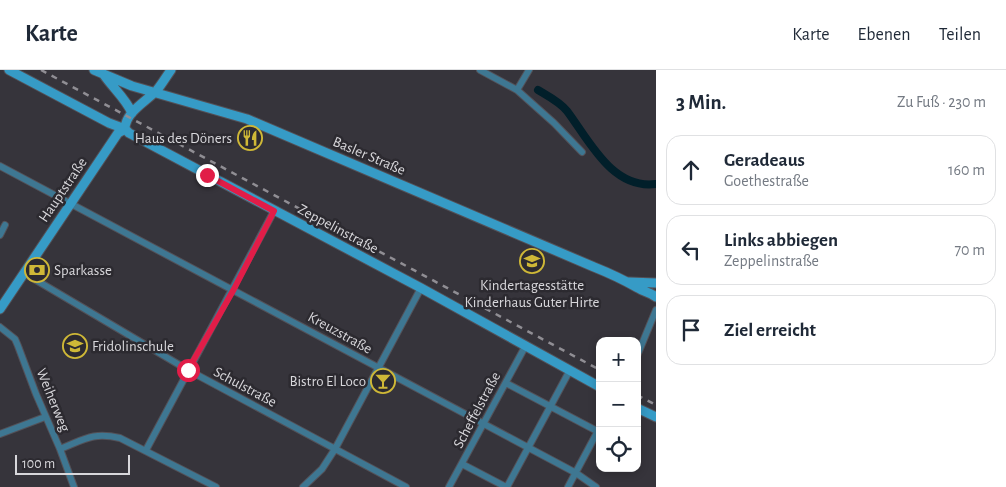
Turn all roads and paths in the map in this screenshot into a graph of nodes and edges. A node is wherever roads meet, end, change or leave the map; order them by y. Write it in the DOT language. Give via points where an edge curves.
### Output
graph roads {
  1 [pos="9,70"];
  2 [pos="94,70"];
  3 [pos="171,70"];
  4 [pos="480,70"];
  5 [pos="530,70"];
  6 [pos="104,74"];
  7 [pos="517,90"];
  8 [pos="153,93"];
  9 [pos="132,113"];
  10 [pos="125,129"];
  11 [pos="582,152"];
  12 [pos="0,166"];
  13 [pos="71,204"];
  14 [pos="274,211"];
  15 [pos="6,225"];
  16 [pos="0,236"];
  17 [pos="24,273"];
  18 [pos="629,282"];
  19 [pos="656,284"];
  20 [pos="421,288"];
  21 [pos="234,289"];
  22 [pos="656,297"];
  23 [pos="0,309"];
  24 [pos="656,310"];
  25 [pos="0,327"];
  26 [pos="526,345"];
  27 [pos="641,346"];
  28 [pos="377,367"];
  29 [pos="188,370"];
  30 [pos="570,370"];
  31 [pos="506,382"];
  32 [pos="596,384"];
  33 [pos="550,407"];
  34 [pos="641,410"];
  35 [pos="45,417"];
  36 [pos="656,417"];
  37 [pos="483,423"];
  38 [pos="596,428"];
  39 [pos="596,433"];
  40 [pos="0,434"];
  41 [pos="528,448"];
  42 [pos="60,449"];
  43 [pos="334,449"];
  44 [pos="146,450"];
  45 [pos="462,464"];
  46 [pos="576,473"];
  47 [pos="74,487"];
  48 [pos="216,487"];
  49 [pos="303,487"];
  50 [pos="406,487"];
  51 [pos="449,487"];
  52 [pos="507,487"];
  53 [pos="568,487"];
  54 [pos="596,487"];
  1 -- 10 [label="main road, Zeppelinstraße"];
  2 -- 6 [label="main road, Basler Straße"];
  3 -- 8 [label="main road, Hauptstraße"];
  4 -- 7 [label="street"];
  5 -- 7 [label="street"];
  6 -- 8 [label="main road, Basler Straße"];
  6 -- 9 [label="main road" via="128,103"];
  7 -- 11 [label="street"];
  8 -- 9 [label="main road, Hauptstraße"];
  8 -- 18 [label="main road, Basler Straße" via="247,119"];
  9 -- 10 [label="main road, Hauptstraße"];
  10 -- 13 [label="main road, Hauptstraße" via="118,133"];
  10 -- 14 [label="main road, Zeppelinstraße"];
  12 -- 13 [label="street, Kreuzstraße"];
  13 -- 17 [label="main road, Hauptstraße"];
  13 -- 21 [label="street, Kreuzstraße"];
  14 -- 20 [label="main road, Zeppelinstraße"];
  14 -- 21 [label="street"];
  15 -- 16 [label="street"];
  17 -- 23 [label="main road, Hauptstraße"];
  17 -- 29 [label="street, Schulstraße"];
  18 -- 19 [label="main road, Basler Straße"];
  18 -- 22 [label="main road, Basler Straße"];
  19 -- 22 [label="main road, Basler Straße"];
  20 -- 26 [label="main road, Zeppelinstraße"];
  20 -- 28 [label="street"];
  21 -- 28 [label="street, Kreuzstraße"];
  21 -- 29 [label="street"];
  24 -- 27 [label="street"];
  25 -- 35 [label="street, Weiherweg" via="15,339"];
  26 -- 30 [label="main road, Zeppelinstraße"];
  26 -- 31 [label="street, Scheffelstraße"];
  28 -- 37 [label="street, Kreuzstraße"];
  28 -- 43 [label="street"];
  29 -- 43 [label="street, Schulstraße"];
  29 -- 44 [label="street"];
  30 -- 32 [label="main road, Zeppelinstraße"];
  30 -- 33 [label="street"];
  31 -- 33 [label="street"];
  31 -- 37 [label="street, Scheffelstraße"];
  33 -- 38 [label="street"];
  33 -- 41 [label="street"];
  34 -- 36 [label="main road"];
  35 -- 40 [label="street"];
  35 -- 42 [label="street, Weiherweg"];
  37 -- 41 [label="street, Kreuzstraße"];
  37 -- 45 [label="street, Scheffelstraße"];
  39 -- 46 [label="street"];
  41 -- 46 [label="street, Kreuzstraße"];
  41 -- 52 [label="street"];
  42 -- 44 [label="street" via="104,434"];
  42 -- 47 [label="street, Weiherweg"];
  43 -- 49 [label="street" via="322,468"];
  43 -- 50 [label="street, Schulstraße"];
  44 -- 48 [label="street"];
  45 -- 51 [label="street, Scheffelstraße"];
  45 -- 52 [label="street"];
  46 -- 53 [label="street"];
  46 -- 54 [label="street, Kreuzstraße"];
}
